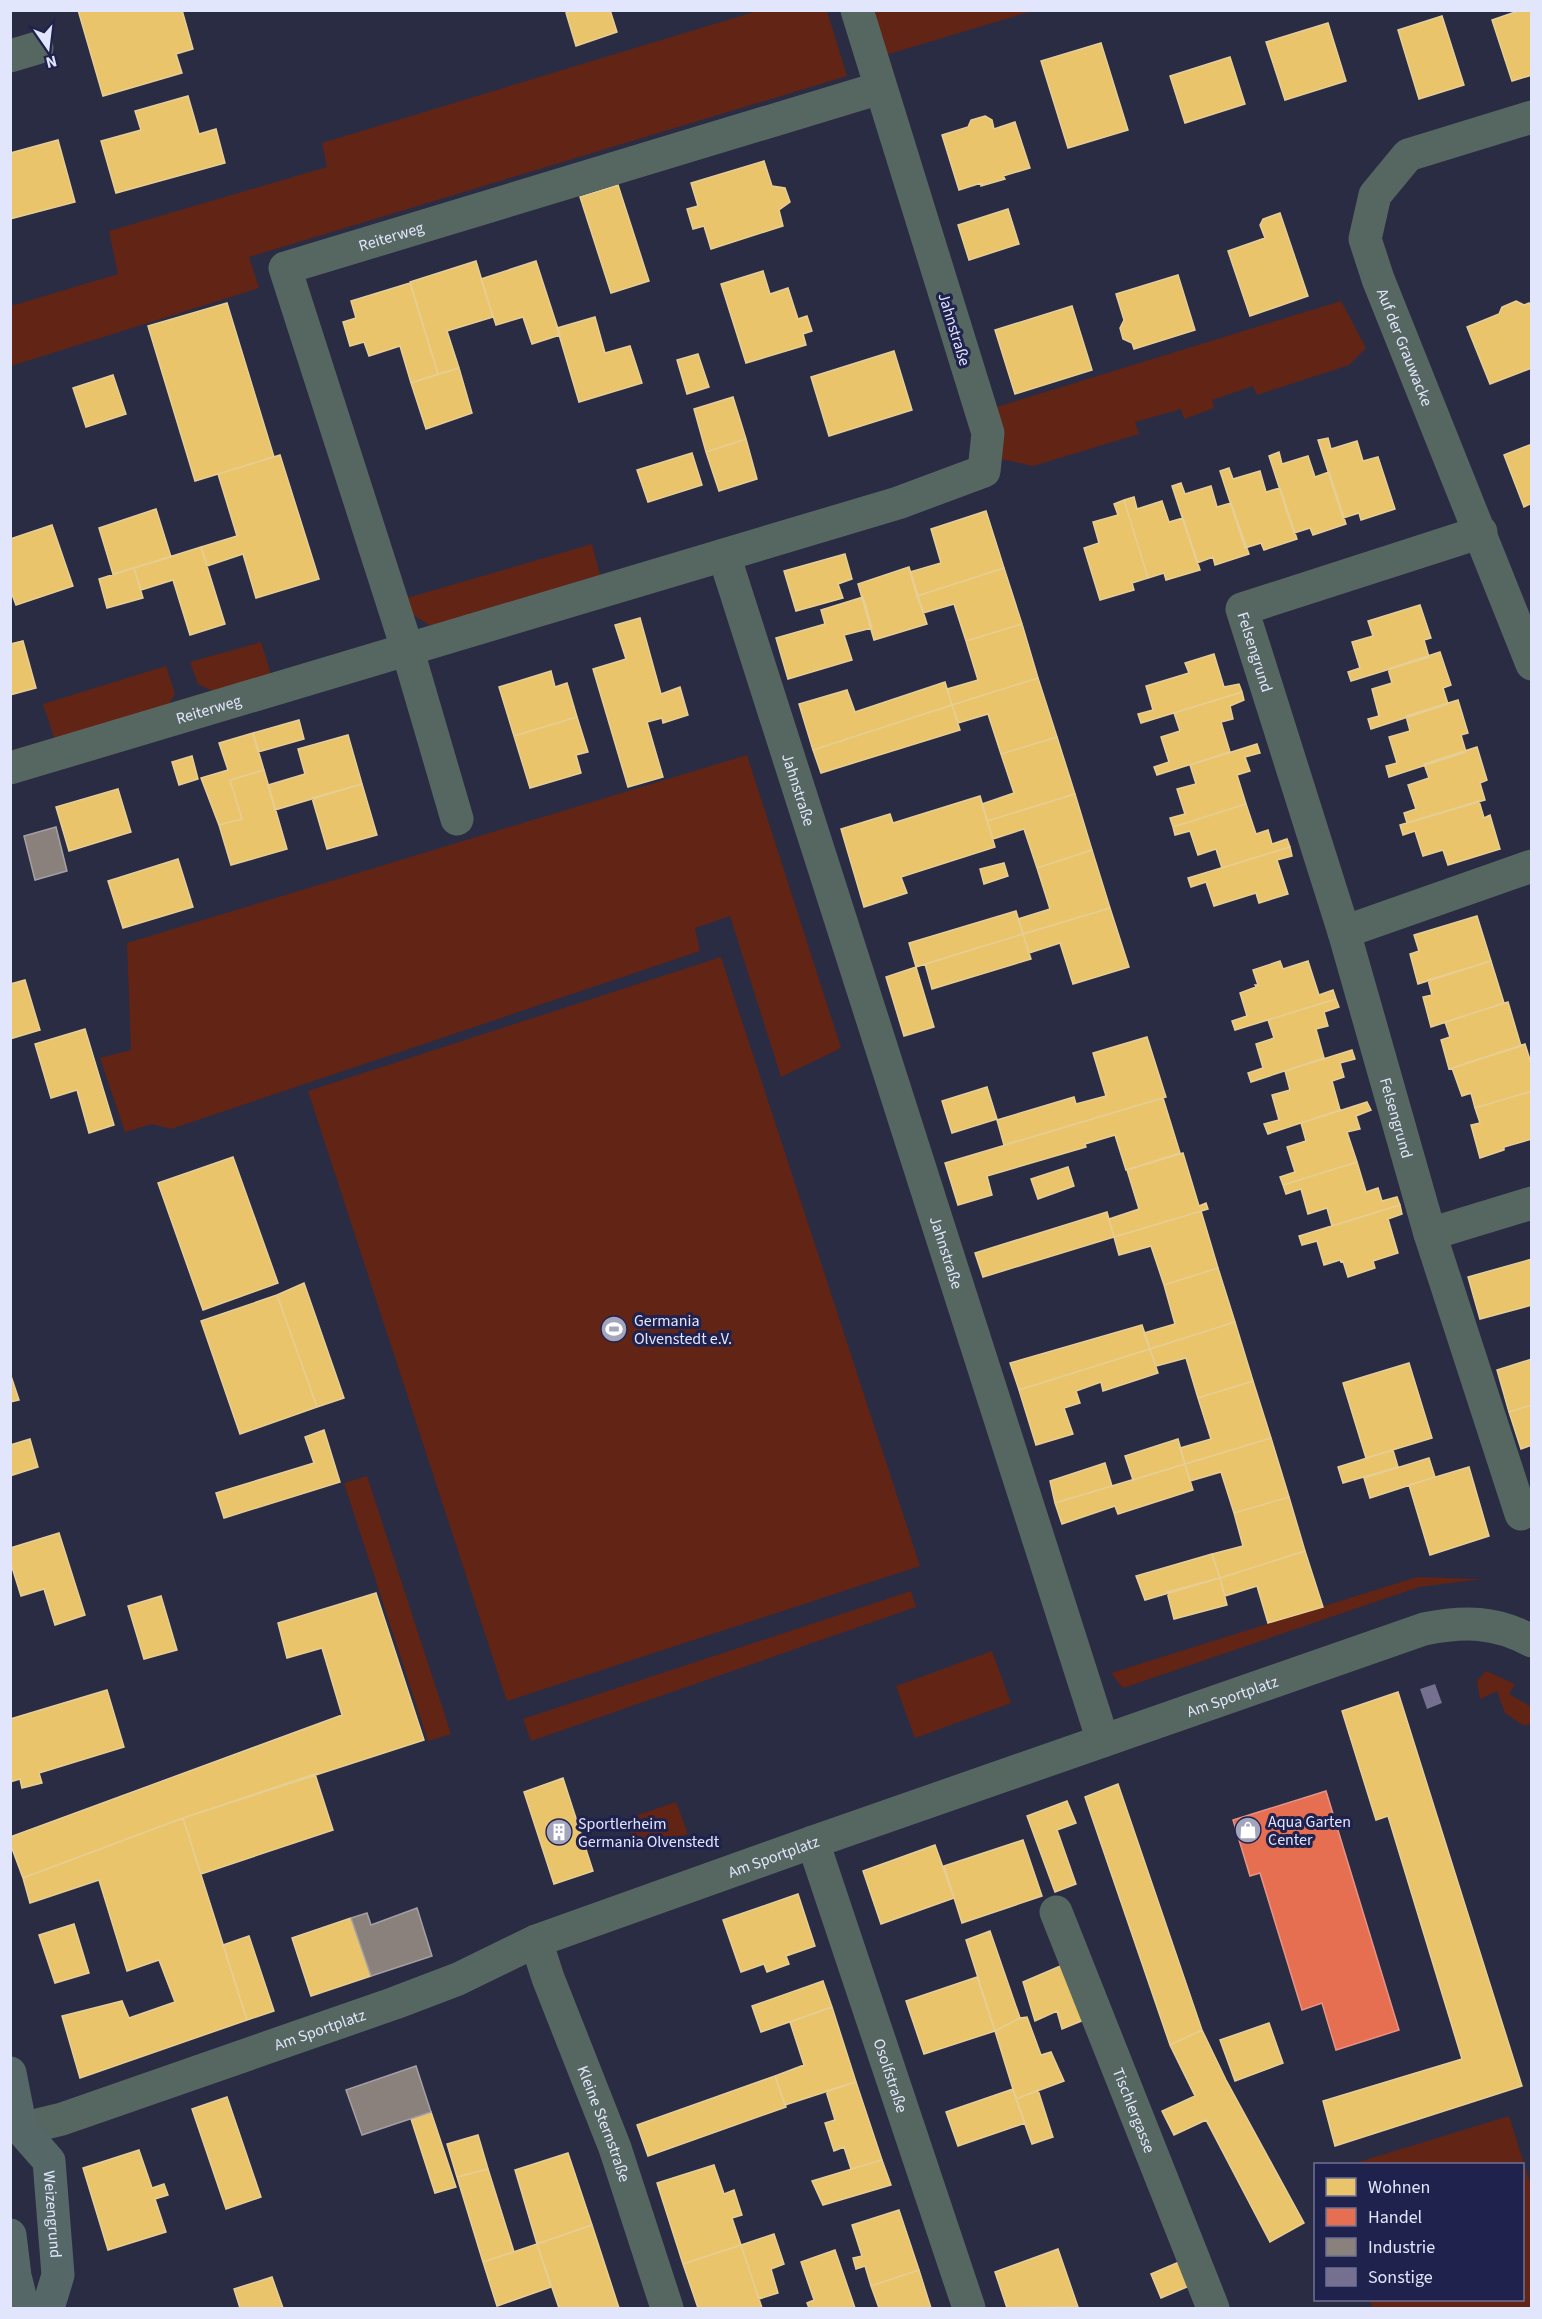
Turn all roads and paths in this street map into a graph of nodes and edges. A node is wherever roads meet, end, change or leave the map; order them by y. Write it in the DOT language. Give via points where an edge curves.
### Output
graph roads {
  1 [pos="857,10"];
  2 [pos="880,88"];
  3 [pos="1532,117"];
  4 [pos="1481,532"];
  5 [pos="724,555"];
  6 [pos="407,648"];
  7 [pos="1530,655"];
  8 [pos="10,768"];
  9 [pos="457,819"];
  10 [pos="1532,866"];
  11 [pos="1344,932"];
  12 [pos="1532,1203"];
  13 [pos="1430,1234"];
  14 [pos="1521,1514"];
  15 [pos="1532,1641"];
  16 [pos="1103,1741"];
  17 [pos="813,1842"];
  18 [pos="1056,1912"];
  19 [pos="536,1941"];
  20 [pos="10,2073"];
  21 [pos="16,2140"];
  22 [pos="10,2235"];
  23 [pos="23,2308"];
  24 [pos="48,2308"];
  25 [pos="667,2308"];
  26 [pos="969,2308"];
  27 [pos="1213,2308"];
  1 -- 2 [label="street, Jahnstraße"];
  2 -- 5 [label="street, Jahnstraße" via="988,433 984,471 898,503"];
  2 -- 6 [label="street, Reiterweg" via="285,268"];
  3 -- 4 [label="street, Auf der Grauwacke" via="1408,155 1375,195 1365,238"];
  4 -- 7 [label="street, Auf der Grauwacke"];
  4 -- 11 [label="street, Felsengrund" via="1242,609"];
  5 -- 6 [label="street, Reiterweg"];
  5 -- 16 [label="street, Jahnstraße"];
  6 -- 8 [label="street, Reiterweg"];
  6 -- 9 [label="street, Reiterweg"];
  10 -- 11 [label="street"];
  11 -- 13 [label="street, Felsengrund"];
  12 -- 13 [label="street"];
  13 -- 14 [label="street, Felsengrund"];
  15 -- 16 [label="street, Am Sportplatz" via="1487,1625 1456,1622 1424,1629"];
  16 -- 17 [label="street, Am Sportplatz"];
  17 -- 19 [label="street, Am Sportplatz"];
  17 -- 26 [label="street, Osolfstraße"];
  18 -- 27 [label="street, Tischlergasse"];
  19 -- 21 [label="street, Am Sportplatz" via="458,1979 84,2112"];
  19 -- 25 [label="street, Kleine Sternstraße" via="615,2148"];
  20 -- 21 [label="main road, Weizengrund"];
  21 -- 24 [label="main road, Weizengrund" via="49,2162 58,2275"];
  22 -- 23 [label="main road"];
}
